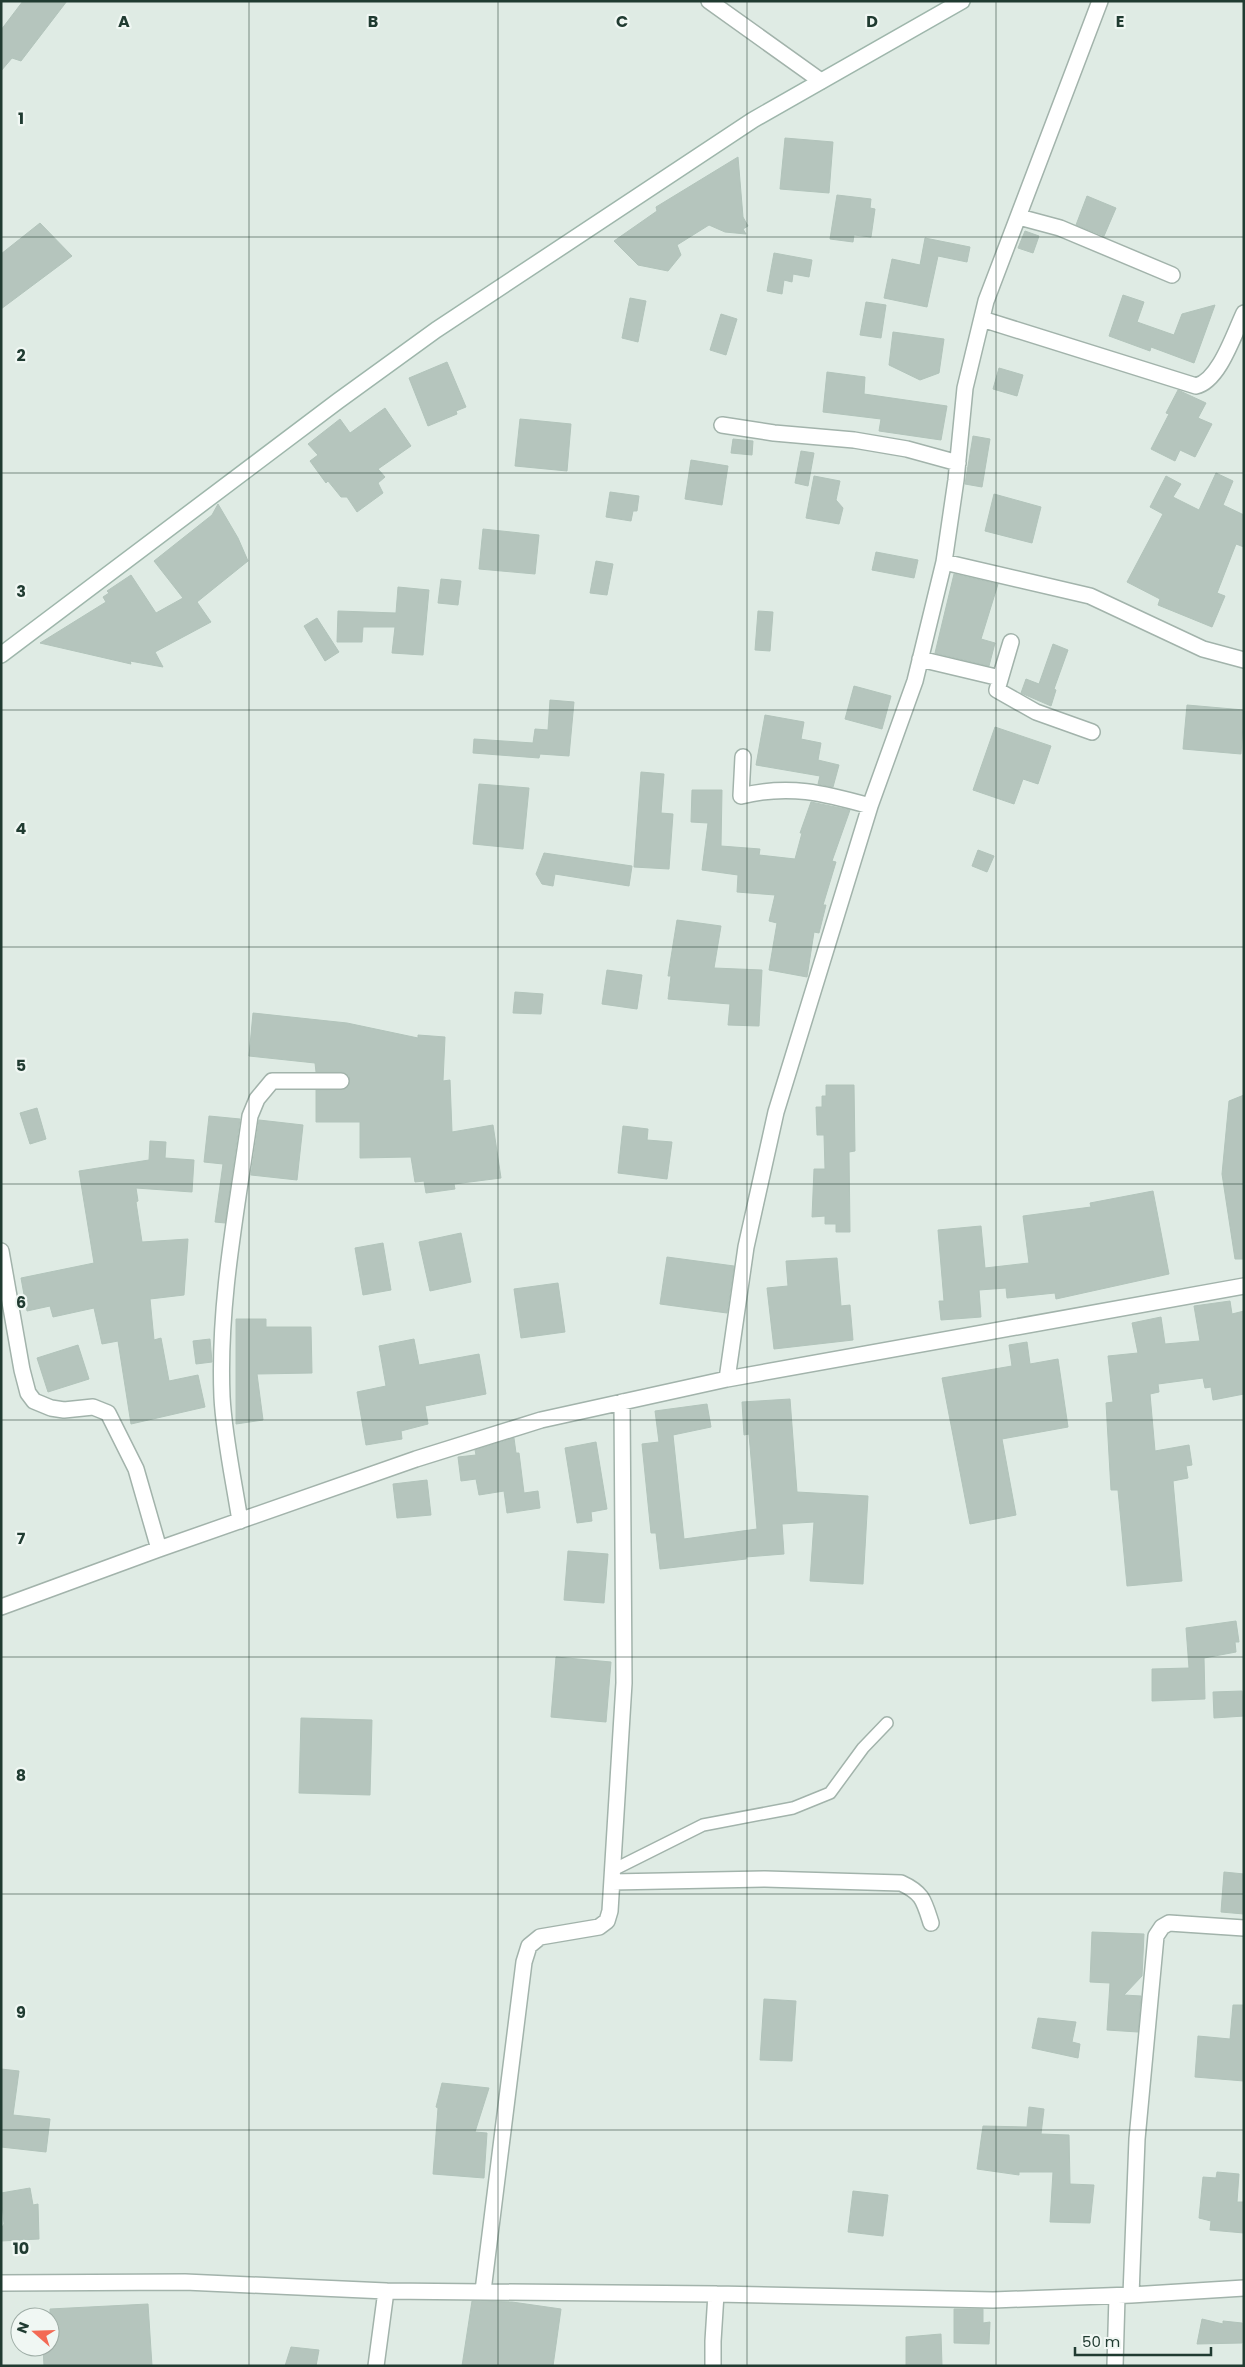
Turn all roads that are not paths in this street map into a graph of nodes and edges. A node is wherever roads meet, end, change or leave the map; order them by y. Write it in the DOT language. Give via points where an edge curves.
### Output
graph roads {
  1 [pos="709,1"];
  2 [pos="962,1"];
  3 [pos="1100,1"];
  4 [pos="821,81"];
  5 [pos="1019,217"];
  6 [pos="1172,275"];
  7 [pos="1244,313"];
  8 [pos="982,319"];
  9 [pos="722,425"];
  10 [pos="958,463"];
  11 [pos="944,562"];
  12 [pos="2,652"];
  13 [pos="920,659"];
  14 [pos="1244,660"];
  15 [pos="1092,732"];
  16 [pos="743,757"];
  17 [pos="870,806"];
  18 [pos="341,1081"];
  19 [pos="1,1251"];
  20 [pos="1244,1286"];
  21 [pos="727,1378"];
  22 [pos="622,1402"];
  23 [pos="240,1521"];
  24 [pos="159,1549"];
  25 [pos="1,1607"];
  26 [pos="887,1722"];
  27 [pos="612,1876"];
  28 [pos="931,1922"];
  29 [pos="1244,1928"];
  30 [pos="1,2284"];
  31 [pos="1244,2288"];
  32 [pos="386,2291"];
  33 [pos="483,2291"];
  34 [pos="716,2294"];
  35 [pos="1124,2296"];
  36 [pos="376,2366"];
  37 [pos="713,2366"];
  38 [pos="1115,2366"];
  1 -- 4 [label="street"];
  2 -- 4 [label="street"];
  3 -- 5 [label="street"];
  4 -- 12 [label="street" via="691,160 436,330"];
  5 -- 6 [label="street" via="1060,228"];
  5 -- 8 [label="street"];
  7 -- 8 [label="street" via="1216,373 1205,384 1196,386"];
  8 -- 10 [label="street" via="965,388"];
  9 -- 10 [label="street" via="854,440 907,449"];
  10 -- 11 [label="street"];
  11 -- 13 [label="street"];
  11 -- 14 [label="street" via="1090,596 1204,649"];
  13 -- 15 [label="street" via="1000,678 1012,642 997,690 1036,712"];
  13 -- 17 [label="street"];
  16 -- 17 [label="street" via="742,796 765,790 800,790"];
  17 -- 21 [label="street" via="776,1112 746,1247"];
  18 -- 23 [label="street" via="272,1080 257,1099 250,1116 230,1254 222,1343 222,1398"];
  19 -- 24 [label="street" via="28,1393 34,1400 51,1408 93,1408 108,1413 136,1470"];
  20 -- 21 [label="street"];
  21 -- 22 [label="street"];
  22 -- 23 [label="street" via="541,1420 443,1450"];
  22 -- 27 [label="street" via="624,1682"];
  23 -- 24 [label="street"];
  24 -- 25 [label="street"];
  26 -- 27 [label="lane" via="830,1793 793,1808 704,1825"];
  27 -- 28 [label="street" via="901,1883 922,1897"];
  27 -- 33 [label="street" via="607,1921 599,1927 540,1936 529,1946 524,1962"];
  29 -- 35 [label="street" via="1169,1924 1162,1927 1156,1936"];
  30 -- 32 [label="street" via="185,2282"];
  31 -- 35 [label="street"];
  32 -- 33 [label="street"];
  32 -- 36 [label="street"];
  33 -- 34 [label="street"];
  34 -- 35 [label="street" via="993,2300"];
  34 -- 37 [label="street"];
  35 -- 38 [label="street"];
}
